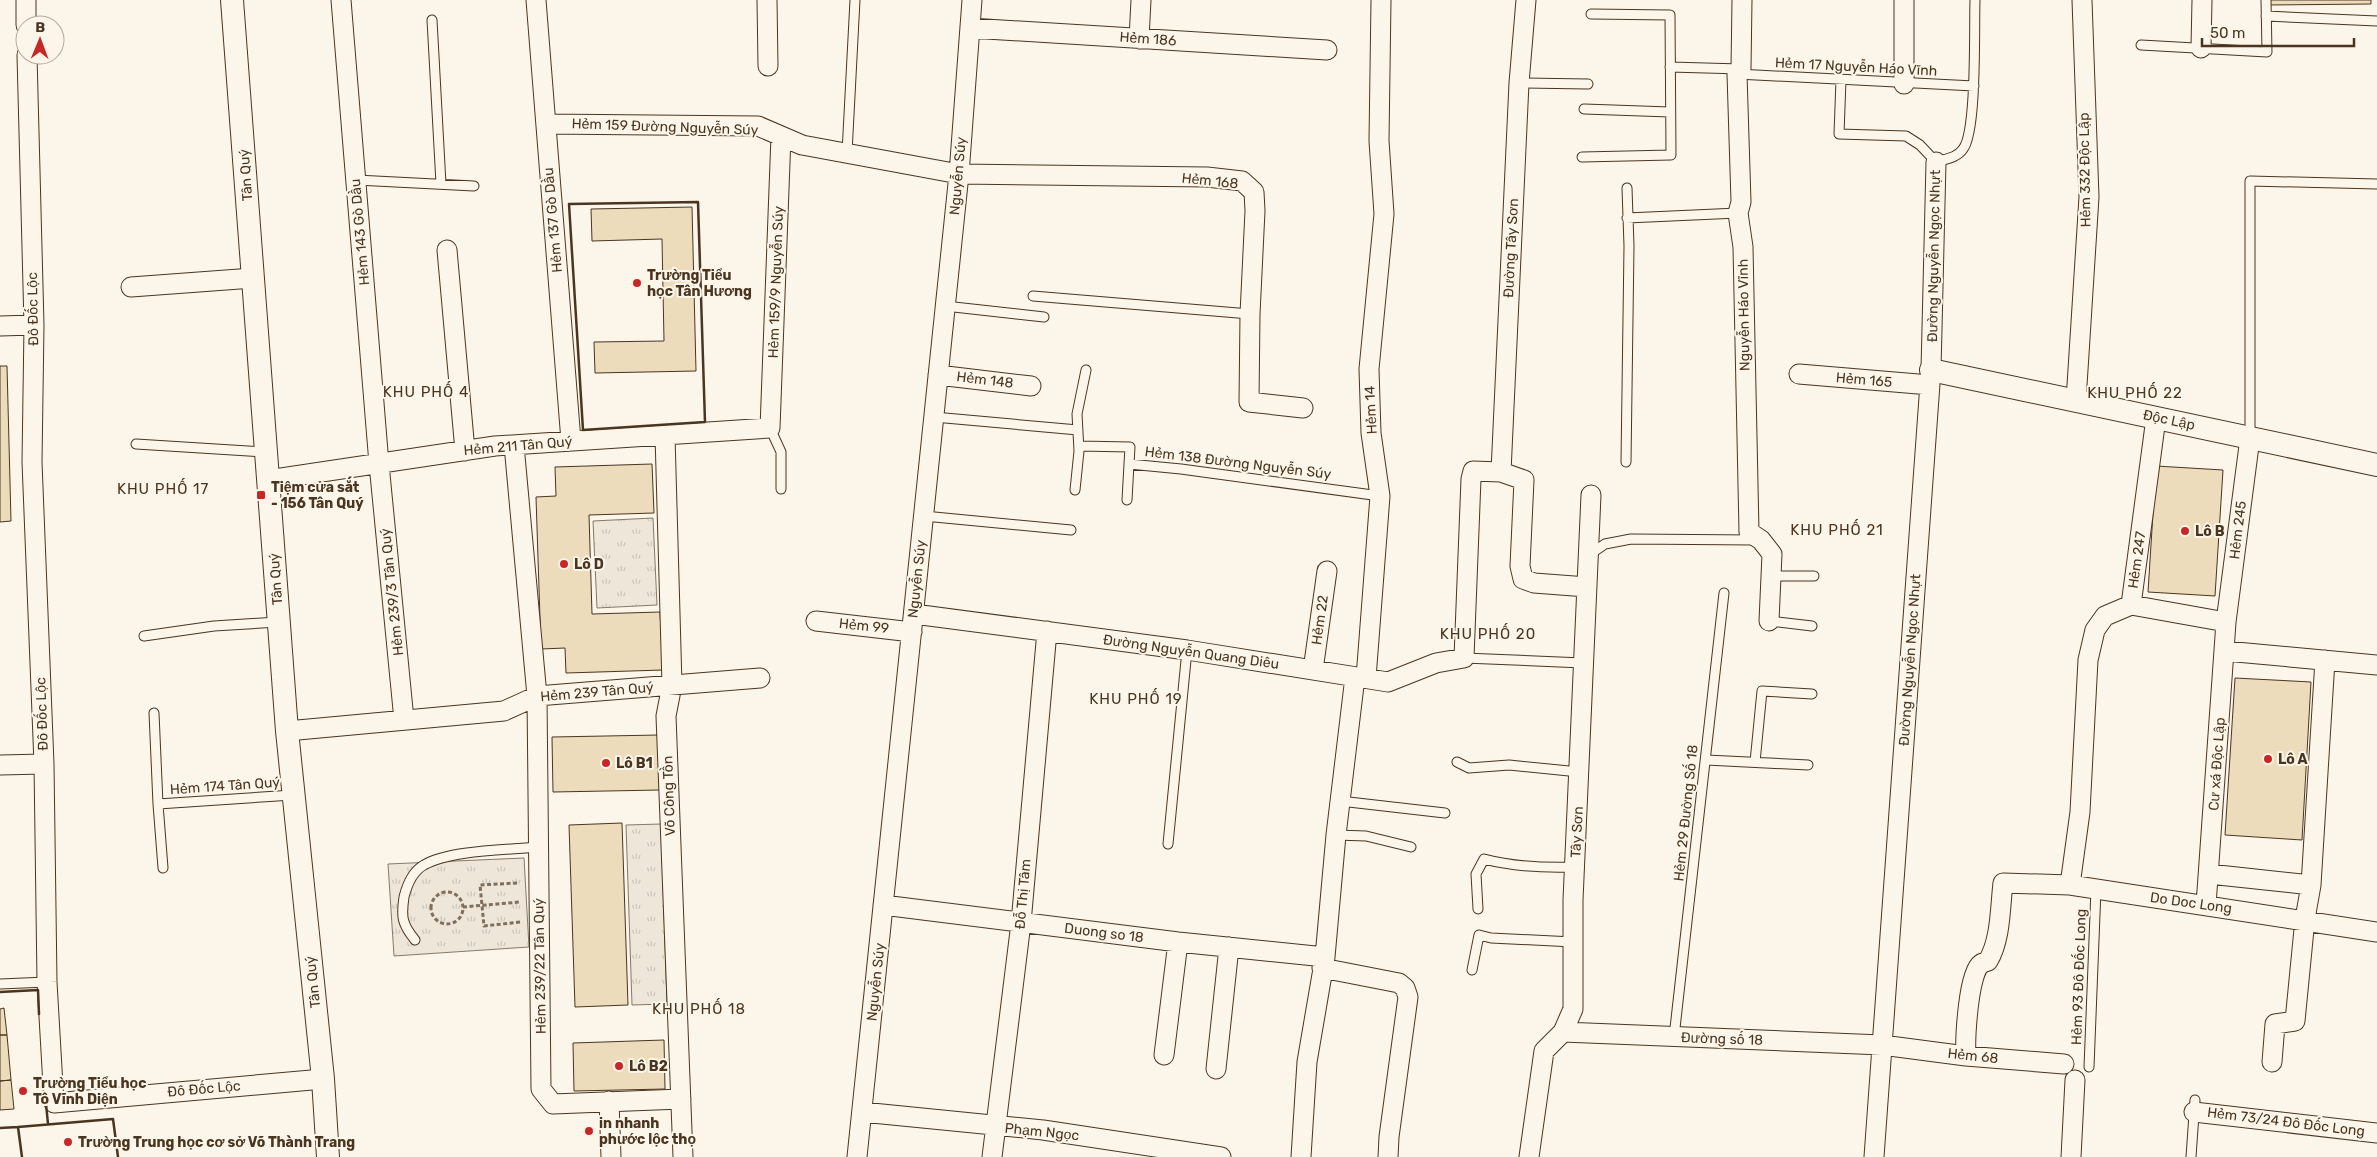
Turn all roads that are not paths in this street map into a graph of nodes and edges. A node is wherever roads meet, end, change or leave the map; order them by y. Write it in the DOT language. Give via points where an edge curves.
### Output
graph roads {
  1 [pos="26,0"];
  2 [pos="232,0"];
  3 [pos="341,0"];
  4 [pos="536,0"];
  5 [pos="767,0"];
  6 [pos="855,0"];
  7 [pos="972,0"];
  8 [pos="1141,0"];
  9 [pos="1381,0"];
  10 [pos="1526,0"];
  11 [pos="1742,0"];
  12 [pos="1904,0"];
  13 [pos="1974,0"];
  14 [pos="2082,0"];
  15 [pos="2202,0"];
  16 [pos="2266,0"];
  17 [pos="1591,14"];
  18 [pos="26,15"];
  19 [pos="2266,16"];
  20 [pos="432,20"];
  21 [pos="2377,21"];
  22 [pos="970,28"];
  23 [pos="1139,39"];
  24 [pos="2141,45"];
  25 [pos="2201,48"];
  26 [pos="1327,50"];
  27 [pos="27,65"];
  28 [pos="768,66"];
  29 [pos="1670,67"];
  30 [pos="1739,71"];
  31 [pos="1841,80"];
  32 [pos="1519,83"];
  33 [pos="1588,84"];
  34 [pos="1904,84"];
  35 [pos="1974,86"];
  36 [pos="1584,110"];
  37 [pos="1670,112"];
  38 [pos="546,124"];
  39 [pos="781,136"];
  40 [pos="847,153"];
  41 [pos="1582,156"];
  42 [pos="1936,162"];
  43 [pos="959,174"];
  44 [pos="356,180"];
  45 [pos="441,184"];
  46 [pos="2377,184"];
  47 [pos="474,186"];
  48 [pos="1627,188"];
  49 [pos="1738,213"];
  50 [pos="1627,218"];
  51 [pos="447,250"];
  52 [pos="253,278"];
  53 [pos="131,287"];
  54 [pos="1033,296"];
  55 [pos="945,306"];
  56 [pos="1250,314"];
  57 [pos="1044,318"];
  58 [pos="34,325"];
  59 [pos="0,326"];
  60 [pos="1086,370"];
  61 [pos="1800,374"];
  62 [pos="938,375"];
  63 [pos="1930,378"];
  64 [pos="1031,386"];
  65 [pos="2076,400"];
  66 [pos="1303,408"];
  67 [pos="934,416"];
  68 [pos="2156,418"];
  69 [pos="770,428"];
  70 [pos="1078,430"];
  71 [pos="665,434"];
  72 [pos="2250,438"];
  73 [pos="571,441"];
  74 [pos="136,444"];
  75 [pos="514,445"];
  76 [pos="1078,446"];
  77 [pos="465,451"];
  78 [pos="266,452"];
  79 [pos="1626,462"];
  80 [pos="379,464"];
  81 [pos="1130,464"];
  82 [pos="2377,465"];
  83 [pos="1501,472"];
  84 [pos="268,480"];
  85 [pos="781,489"];
  86 [pos="1075,490"];
  87 [pos="1591,495"];
  88 [pos="1380,496"];
  89 [pos="1127,500"];
  90 [pos="924,516"];
  91 [pos="1071,530"];
  92 [pos="1761,540"];
  93 [pos="1589,556"];
  94 [pos="1327,571"];
  95 [pos="1772,576"];
  96 [pos="1814,576"];
  97 [pos="1587,588"];
  98 [pos="1724,593"];
  99 [pos="2131,605"];
  100 [pos="816,621"];
  101 [pos="1769,621"];
  102 [pos="279,622"];
  103 [pos="2226,622"];
  104 [pos="912,623"];
  105 [pos="1812,626"];
  106 [pos="1047,631"];
  107 [pos="144,636"];
  108 [pos="1187,650"];
  109 [pos="2225,651"];
  110 [pos="1464,658"];
  111 [pos="2325,660"];
  112 [pos="1583,662"];
  113 [pos="2377,665"];
  114 [pos="1313,670"];
  115 [pos="1361,677"];
  116 [pos="760,678"];
  117 [pos="672,685"];
  118 [pos="1812,694"];
  119 [pos="537,696"];
  120 [pos="154,714"];
  121 [pos="404,720"];
  122 [pos="287,731"];
  123 [pos="1706,760"];
  124 [pos="1457,762"];
  125 [pos="1755,762"];
  126 [pos="44,764"];
  127 [pos="0,765"];
  128 [pos="1808,765"];
  129 [pos="1580,772"];
  130 [pos="294,795"];
  131 [pos="1340,801"];
  132 [pos="158,804"];
  133 [pos="1445,813"];
  134 [pos="1336,835"];
  135 [pos="1168,844"];
  136 [pos="538,847"];
  137 [pos="1411,847"];
  138 [pos="1575,867"];
  139 [pos="163,868"];
  140 [pos="2209,874"];
  141 [pos="2070,885"];
  142 [pos="2311,885"];
  143 [pos="2096,889"];
  144 [pos="883,905"];
  145 [pos="2206,906"];
  146 [pos="1478,909"];
  147 [pos="2305,919"];
  148 [pos="1021,923"];
  149 [pos="2377,931"];
  150 [pos="415,940"];
  151 [pos="1178,942"];
  152 [pos="1573,942"];
  153 [pos="1228,947"];
  154 [pos="1324,963"];
  155 [pos="1472,970"];
  156 [pos="47,982"];
  157 [pos="0,984"];
  158 [pos="1563,1032"];
  159 [pos="1674,1037"];
  160 [pos="1882,1045"];
  161 [pos="1164,1055"];
  162 [pos="1966,1056"];
  163 [pos="2272,1062"];
  164 [pos="2064,1064"];
  165 [pos="2089,1067"];
  166 [pos="1216,1069"];
  167 [pos="323,1078"];
  168 [pos="2075,1080"];
  169 [pos="681,1099"];
  170 [pos="609,1102"];
  171 [pos="2195,1106"];
  172 [pos="862,1112"];
  173 [pos="995,1127"];
  174 [pos="2377,1133"];
  175 [pos="328,1157"];
  176 [pos="610,1157"];
  177 [pos="683,1157"];
  178 [pos="857,1157"];
  179 [pos="992,1157"];
  180 [pos="1221,1157"];
  181 [pos="1301,1157"];
  182 [pos="1388,1157"];
  183 [pos="1529,1157"];
  184 [pos="1874,1157"];
  185 [pos="2071,1157"];
  186 [pos="2191,1157"];
  1 -- 18 [label="street"];
  2 -- 52 [label="street, Tân Quý"];
  3 -- 44 [label="street, Hẻm 143 Gò Dầu"];
  4 -- 38 [label="street, Hẻm 137 Gò Dầu"];
  5 -- 28 [label="street"];
  6 -- 40 [label="lane"];
  7 -- 22 [label="street, Nguyễn Súy"];
  8 -- 23 [label="street"];
  9 -- 88 [label="street, Hẻm 14" via="1379,142 1384,214 1369,368 1372,433"];
  10 -- 32 [label="street, Đường Tây Sơn"];
  11 -- 30 [label="street, Nguyễn Háo Vĩnh"];
  12 -- 34 [label="street"];
  13 -- 35 [label="lane"];
  14 -- 65 [label="street, Hẻm 332 Độc Lập" via="2088,196"];
  15 -- 25 [label="street"];
  16 -- 19 [label="lane"];
  17 -- 29 [label="lane" via="1670,15"];
  19 -- 21 [label="lane"];
  19 -- 25 [label="lane" via="2267,52"];
  20 -- 45 [label="lane"];
  22 -- 23 [label="street, Hẻm 186"];
  22 -- 43 [label="street, Nguyễn Súy"];
  23 -- 26 [label="street, Hẻm 186"];
  24 -- 25 [label="lane"];
  27 -- 58 [label="street, Đô Đốc Lộc"];
  29 -- 30 [label="lane, Hẻm 17 Nguyễn Háo Vĩnh"];
  29 -- 37 [label="lane"];
  30 -- 31 [label="lane, Hẻm 17 Nguyễn Háo Vĩnh"];
  30 -- 49 [label="street, Nguyễn Háo Vĩnh"];
  31 -- 34 [label="lane, Hẻm 17 Nguyễn Háo Vĩnh"];
  31 -- 42 [label="lane" via="1840,134 1906,136"];
  32 -- 33 [label="lane"];
  32 -- 83 [label="street, Đường Tây Sơn"];
  34 -- 35 [label="lane, Hẻm 17 Nguyễn Háo Vĩnh"];
  35 -- 42 [label="lane" via="1965,148 1958,155"];
  36 -- 37 [label="lane"];
  37 -- 41 [label="lane" via="1671,155"];
  38 -- 39 [label="street, Hẻm 159 Đường Nguyễn Súy" via="758,126"];
  38 -- 73 [label="street, Hẻm 137 Gò Dầu"];
  39 -- 40 [label="street, Hẻm 159 Đường Nguyễn Súy" via="802,145"];
  39 -- 69 [label="street, Hẻm 159/9 Nguyễn Súy"];
  40 -- 43 [label="street, Hẻm 159 Đường Nguyễn Súy"];
  42 -- 63 [label="street, Đường Nguyễn Ngọc Nhựt"];
  43 -- 55 [label="street, Nguyễn Súy"];
  43 -- 56 [label="street, Hẻm 168" via="1207,177 1242,181 1254,192 1256,211"];
  44 -- 45 [label="lane"];
  44 -- 80 [label="street, Hẻm 143 Gò Dầu"];
  45 -- 47 [label="lane"];
  46 -- 72 [label="lane" via="2250,181"];
  48 -- 50 [label="lane"];
  49 -- 50 [label="lane"];
  49 -- 92 [label="street, Nguyễn Háo Vĩnh" via="1743,247 1750,532"];
  50 -- 79 [label="lane"];
  51 -- 77 [label="street"];
  52 -- 53 [label="street"];
  52 -- 78 [label="street, Tân Quý"];
  54 -- 56 [label="lane"];
  55 -- 57 [label="lane"];
  55 -- 62 [label="street, Nguyễn Súy"];
  56 -- 66 [label="street, Hẻm 168" via="1249,402"];
  58 -- 59 [label="street"];
  58 -- 126 [label="street, Đô Đốc Lộc" via="32,462"];
  60 -- 70 [label="lane" via="1077,414"];
  61 -- 63 [label="street, Hẻm 165"];
  62 -- 64 [label="street, Hẻm 148"];
  62 -- 67 [label="street, Nguyễn Súy"];
  63 -- 65 [label="street, Độc Lập"];
  63 -- 160 [label="street, Đường Nguyễn Ngọc Nhựt"];
  65 -- 68 [label="street, Độc Lập"];
  67 -- 70 [label="lane"];
  67 -- 90 [label="street, Nguyễn Súy"];
  68 -- 72 [label="street, Độc Lập"];
  68 -- 99 [label="street, Hẻm 247"];
  69 -- 71 [label="street, Hẻm 211 Tân Quý"];
  69 -- 85 [label="lane" via="781,452"];
  70 -- 76 [label="lane"];
  71 -- 73 [label="street, Hẻm 211 Tân Quý"];
  71 -- 117 [label="street, Võ Công Tồn"];
  72 -- 82 [label="street, Độc Lập"];
  72 -- 103 [label="street, Hẻm 245"];
  73 -- 75 [label="street, Hẻm 211 Tân Quý"];
  74 -- 78 [label="lane"];
  75 -- 77 [label="street, Hẻm 211 Tân Quý"];
  75 -- 119 [label="street"];
  76 -- 81 [label="lane, Hẻm 138 Đường Nguyễn Súy" via="1130,447"];
  76 -- 86 [label="lane"];
  77 -- 80 [label="street, Hẻm 211 Tân Quý"];
  78 -- 84 [label="street, Tân Quý"];
  80 -- 84 [label="street, Hẻm 211 Tân Quý"];
  80 -- 121 [label="street, Hẻm 239/3 Tân Quý"];
  81 -- 88 [label="lane, Hẻm 138 Đường Nguyễn Súy"];
  81 -- 89 [label="lane"];
  83 -- 97 [label="street" via="1524,480 1520,566 1523,578 1534,584"];
  83 -- 110 [label="street" via="1473,471"];
  84 -- 102 [label="street, Tân Quý"];
  87 -- 93 [label="street, Tây Sơn"];
  88 -- 115 [label="street, Hẻm 14"];
  90 -- 91 [label="lane"];
  90 -- 104 [label="street, Nguyễn Súy"];
  92 -- 93 [label="lane" via="1631,539 1605,544"];
  92 -- 95 [label="street, Nguyễn Háo Vĩnh" via="1772,554"];
  93 -- 97 [label="street, Tây Sơn"];
  94 -- 114 [label="street, Hẻm 22"];
  95 -- 96 [label="lane"];
  95 -- 101 [label="street, Nguyễn Háo Vĩnh"];
  97 -- 112 [label="street, Tây Sơn"];
  98 -- 123 [label="lane, Hẻm 29 Đường Số 18"];
  99 -- 103 [label="street, Hẻm 247"];
  99 -- 141 [label="street" via="2105,616 2093,637 2088,660 2080,812"];
  100 -- 104 [label="street, Hẻm 99"];
  101 -- 105 [label="lane"];
  102 -- 107 [label="lane" via="214,626"];
  102 -- 122 [label="street, Tân Quý"];
  103 -- 109 [label="street, Cư xá Độc Lập"];
  104 -- 106 [label="street, Đường Nguyễn Quang Diêu"];
  104 -- 144 [label="street, Nguyễn Súy"];
  106 -- 108 [label="street, Đường Nguyễn Quang Diêu"];
  106 -- 148 [label="street, Đỗ Thị Tâm"];
  108 -- 114 [label="street, Đường Nguyễn Quang Diêu"];
  108 -- 135 [label="lane"];
  109 -- 111 [label="street"];
  109 -- 140 [label="street, Cư xá Độc Lập"];
  110 -- 112 [label="lane"];
  110 -- 115 [label="street, Đường Nguyễn Quang Diêu" via="1436,663 1388,682"];
  111 -- 113 [label="street"];
  111 -- 142 [label="street"];
  112 -- 129 [label="street, Tây Sơn"];
  114 -- 115 [label="street, Đường Nguyễn Quang Diêu"];
  115 -- 131 [label="street, Hẻm 14"];
  116 -- 117 [label="street, Hẻm 239 Tân Quý"];
  117 -- 119 [label="street, Hẻm 239 Tân Quý"];
  117 -- 169 [label="street, Võ Công Tồn" via="666,716"];
  118 -- 125 [label="lane" via="1762,691"];
  119 -- 121 [label="street, Hẻm 239 Tân Quý" via="504,712"];
  119 -- 136 [label="street, Hẻm 239/22 Tân Quý"];
  120 -- 132 [label="lane, Hẻm 174 Tân Quý"];
  121 -- 122 [label="street, Hẻm 239 Tân Quý"];
  122 -- 130 [label="street, Tân Quý"];
  123 -- 125 [label="lane"];
  123 -- 159 [label="lane, Hẻm 29 Đường Số 18"];
  124 -- 129 [label="lane" via="1469,768 1509,765"];
  125 -- 128 [label="lane"];
  126 -- 127 [label="street"];
  126 -- 156 [label="street, Đô Đốc Lộc"];
  129 -- 138 [label="street, Tây Sơn"];
  130 -- 132 [label="lane, Hẻm 174 Tân Quý"];
  130 -- 167 [label="street, Tân Quý"];
  131 -- 133 [label="lane"];
  131 -- 134 [label="street, Hẻm 14"];
  132 -- 139 [label="lane, Hẻm 174 Tân Quý"];
  134 -- 137 [label="lane" via="1366,836"];
  134 -- 154 [label="street, Hẻm 14"];
  136 -- 150 [label="lane" via="442,857 423,865 413,874 404,903 405,928"];
  136 -- 170 [label="street, Hẻm 239/22 Tân Quý" via="541,1089 553,1104"];
  138 -- 146 [label="lane" via="1545,868 1484,859 1476,874"];
  138 -- 152 [label="street, Tây Sơn"];
  140 -- 142 [label="street"];
  140 -- 145 [label="street, Cư xá Độc Lập"];
  141 -- 143 [label="street, Do Doc Long"];
  141 -- 162 [label="street, Do Doc Long" via="2003,883 1992,955 1976,971 1969,1003"];
  142 -- 147 [label="street"];
  143 -- 145 [label="street, Do Doc Long"];
  143 -- 165 [label="lane, Hẻm 93 Đô Đốc Long"];
  144 -- 148 [label="street, Duong so 18"];
  144 -- 172 [label="street, Nguyễn Súy"];
  145 -- 147 [label="street, Do Doc Long"];
  147 -- 149 [label="street, Do Doc Long"];
  147 -- 163 [label="street" via="2296,1022 2275,1024"];
  148 -- 151 [label="street, Duong so 18"];
  148 -- 173 [label="street, Đỗ Thị Tâm"];
  151 -- 153 [label="street, Duong so 18"];
  151 -- 161 [label="street"];
  152 -- 155 [label="lane" via="1478,935"];
  152 -- 158 [label="street, Tây Sơn" via="1573,1009"];
  153 -- 154 [label="street, Duong so 18"];
  153 -- 166 [label="street"];
  154 -- 181 [label="street, Hẻm 14" via="1307,1062"];
  154 -- 182 [label="street, Duong so 18" via="1399,984 1405,988 1408,997"];
  156 -- 157 [label="lane"];
  156 -- 167 [label="street, Đô Đốc Lộc" via="54,1103"];
  158 -- 159 [label="street, Đường số 18"];
  158 -- 183 [label="street, Tây Sơn" via="1544,1051"];
  159 -- 160 [label="street, Đường số 18"];
  160 -- 162 [label="street, Hẻm 68"];
  160 -- 184 [label="street, Đường Nguyễn Ngọc Nhựt"];
  162 -- 164 [label="street, Hẻm 68"];
  164 -- 168 [label="lane"];
  167 -- 175 [label="street, Tân Quý"];
  168 -- 185 [label="street"];
  169 -- 170 [label="street, Hẻm 239/22 Tân Quý"];
  169 -- 177 [label="street, Võ Công Tồn"];
  170 -- 176 [label="street"];
  171 -- 174 [label="street, Hẻm 73/24 Đô Đốc Long"];
  171 -- 186 [label="lane"];
  172 -- 173 [label="street, Phạm Ngọc"];
  172 -- 178 [label="street, Nguyễn Súy"];
  173 -- 179 [label="street, Đỗ Thị Tâm"];
  173 -- 180 [label="street, Phạm Ngọc" via="1043,1130"];
}
